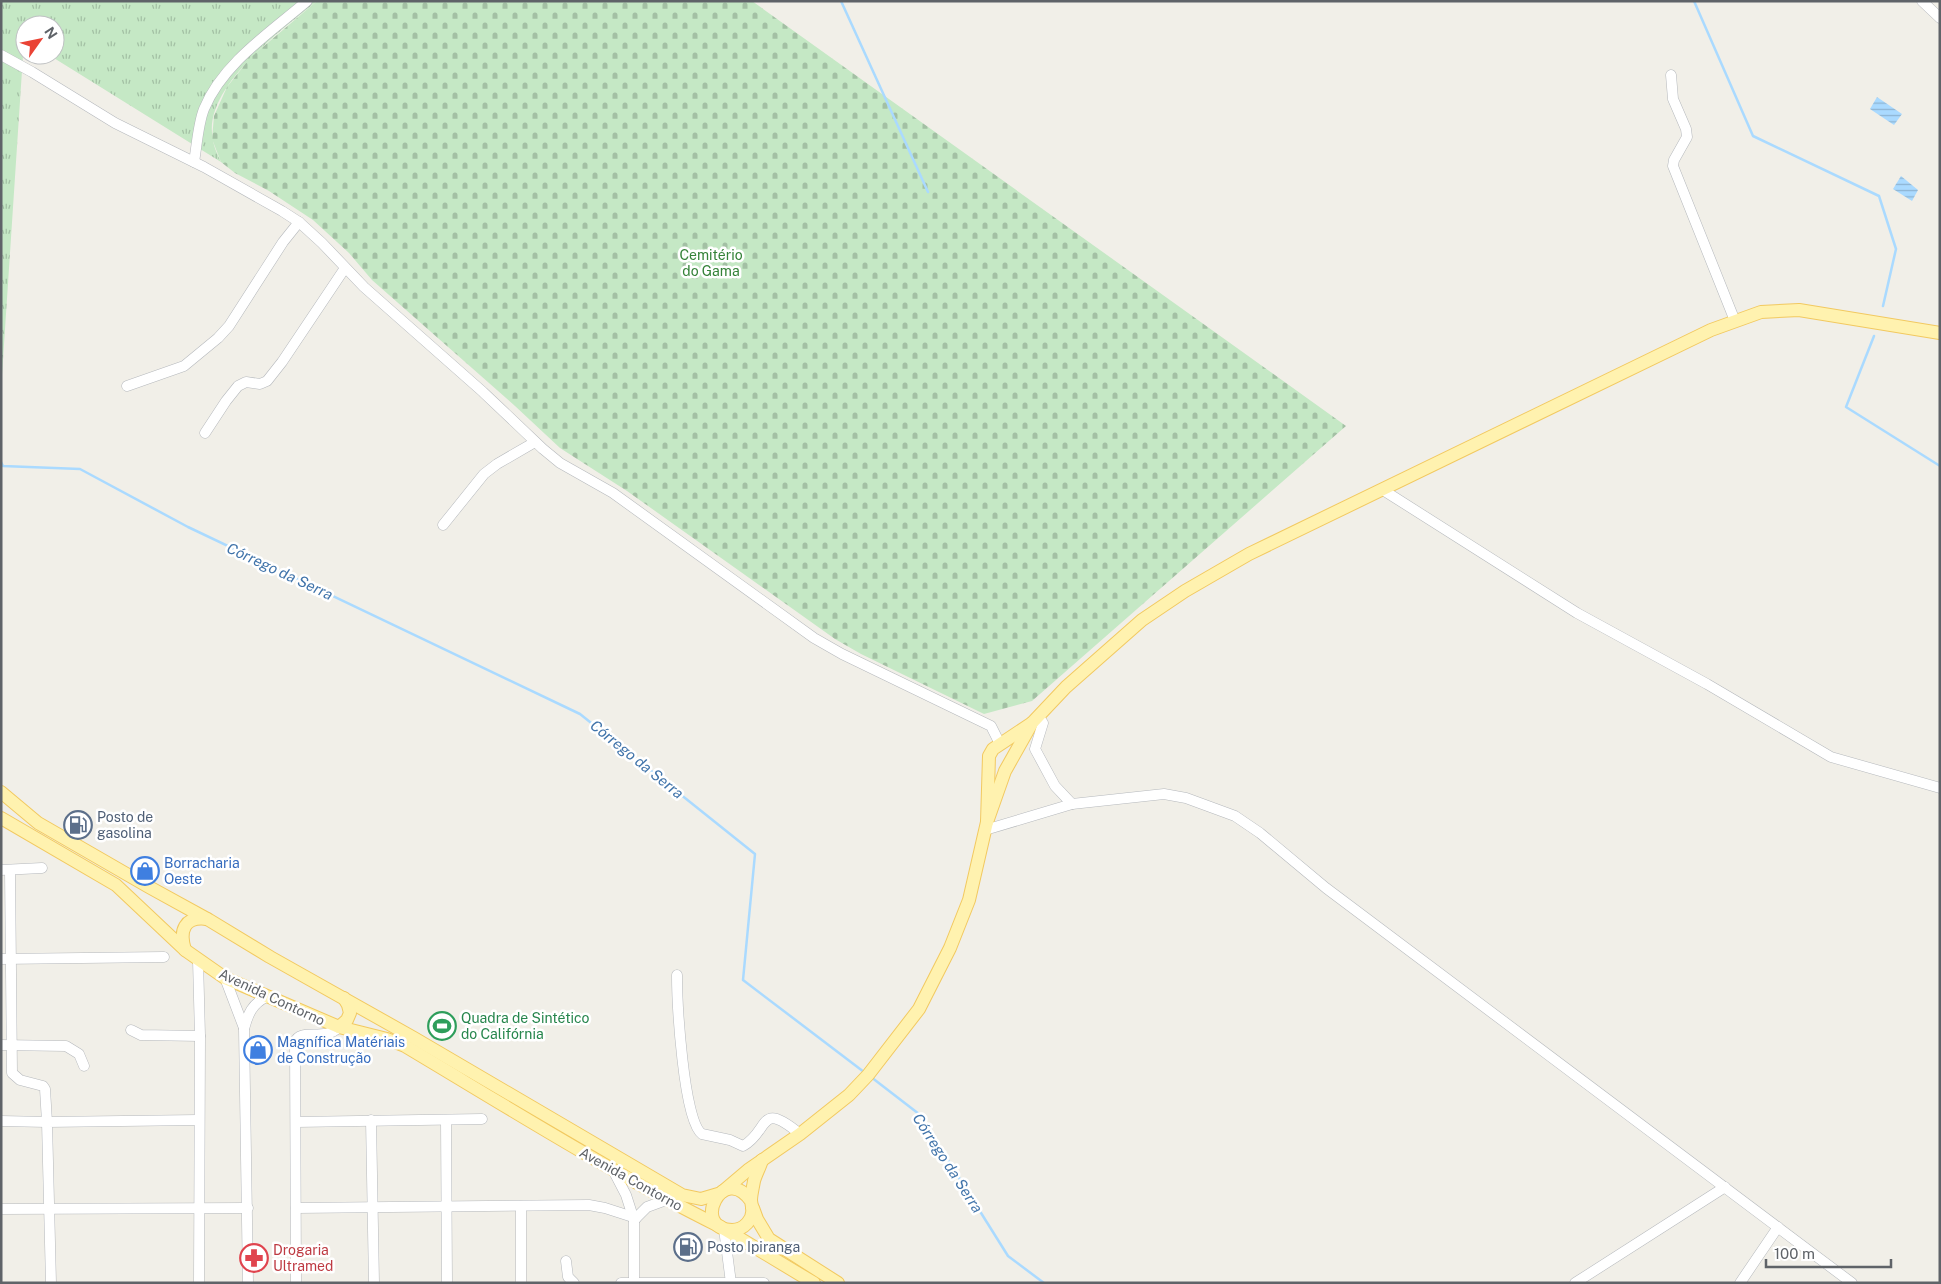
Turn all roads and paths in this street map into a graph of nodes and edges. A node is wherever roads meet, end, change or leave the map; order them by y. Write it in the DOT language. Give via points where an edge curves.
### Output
graph roads {
  1 [pos="307,1"];
  2 [pos="1922,1"];
  3 [pos="1940,18"];
  4 [pos="1,55"];
  5 [pos="1671,74"];
  6 [pos="194,162"];
  7 [pos="299,222"];
  8 [pos="345,268"];
  9 [pos="1734,321"];
  10 [pos="1940,332"];
  11 [pos="127,386"];
  12 [pos="205,433"];
  13 [pos="535,442"];
  14 [pos="1383,490"];
  15 [pos="442,525"];
  16 [pos="1036,720"];
  17 [pos="1000,744"];
  18 [pos="1013,759"];
  19 [pos="989,763"];
  20 [pos="1005,771"];
  21 [pos="1940,788"];
  22 [pos="1,792"];
  23 [pos="1072,804"];
  24 [pos="33,820"];
  25 [pos="6,821"];
  26 [pos="986,826"];
  27 [pos="106,862"];
  28 [pos="84,866"];
  29 [pos="42,868"];
  30 [pos="6,870"];
  31 [pos="209,920"];
  32 [pos="186,950"];
  33 [pos="164,957"];
  34 [pos="6,959"];
  35 [pos="198,960"];
  36 [pos="677,975"];
  37 [pos="225,978"];
  38 [pos="266,997"];
  39 [pos="344,998"];
  40 [pos="339,1027"];
  41 [pos="244,1029"];
  42 [pos="131,1030"];
  43 [pos="200,1036"];
  44 [pos="6,1045"];
  45 [pos="84,1066"];
  46 [pos="482,1119"];
  47 [pos="198,1120"];
  48 [pos="371,1120"];
  49 [pos="446,1120"];
  50 [pos="1,1121"];
  51 [pos="47,1122"];
  52 [pos="296,1122"];
  53 [pos="800,1134"];
  54 [pos="762,1160"];
  55 [pos="613,1170"];
  56 [pos="1725,1187"];
  57 [pos="720,1193"];
  58 [pos="666,1200"];
  59 [pos="752,1204"];
  60 [pos="373,1206"];
  61 [pos="446,1206"];
  62 [pos="521,1206"];
  63 [pos="199,1208"];
  64 [pos="248,1208"];
  65 [pos="296,1208"];
  66 [pos="1,1209"];
  67 [pos="49,1210"];
  68 [pos="635,1219"];
  69 [pos="722,1228"];
  70 [pos="1778,1228"];
  71 [pos="566,1261"];
  72 [pos="731,1282"];
  73 [pos="51,1283"];
  74 [pos="199,1283"];
  75 [pos="248,1283"];
  76 [pos="296,1283"];
  77 [pos="374,1283"];
  78 [pos="448,1283"];
  79 [pos="521,1283"];
  80 [pos="574,1283"];
  81 [pos="621,1283"];
  82 [pos="634,1283"];
  83 [pos="764,1283"];
  84 [pos="814,1283"];
  85 [pos="838,1283"];
  86 [pos="1575,1283"];
  87 [pos="1740,1283"];
  88 [pos="1852,1283"];
  1 -- 6 [label="street" via="219,81 204,110"];
  2 -- 3 [label="street"];
  4 -- 6 [label="street" via="115,123"];
  5 -- 9 [label="street" via="1673,99 1687,137 1673,166"];
  6 -- 7 [label="street"];
  7 -- 8 [label="street"];
  7 -- 11 [label="street" via="218,338 184,366"];
  8 -- 12 [label="street" via="267,381 260,384 246,382 238,386"];
  8 -- 13 [label="street"];
  9 -- 10 [label="main road" via="1761,312 1799,310"];
  9 -- 14 [label="main road"];
  13 -- 15 [label="street" via="484,474"];
  13 -- 17 [label="street" via="560,463 614,493 814,638 991,726"];
  14 -- 16 [label="main road" via="1249,554 1185,591 1106,649"];
  14 -- 21 [label="street" via="1577,613 1831,757"];
  16 -- 17 [label="main road"];
  16 -- 18 [label="main road"];
  16 -- 23 [label="street" via="1043,723 1035,749 1054,786"];
  17 -- 18 [label="main road" via="1009,750"];
  17 -- 19 [label="main road" via="993,749"];
  18 -- 20 [label="main road"];
  19 -- 20 [label="main road" via="994,771"];
  19 -- 26 [label="main road"];
  20 -- 26 [label="main road"];
  22 -- 24 [label="main road, Avenida Contorno"];
  23 -- 26 [label="street"];
  23 -- 56 [label="street" via="1164,794 1186,798 1235,816"];
  24 -- 25 [label="main road"];
  24 -- 27 [label="main road, Avenida Contorno"];
  25 -- 28 [label="main road, Avenida Contorno"];
  26 -- 53 [label="main road" via="969,900 950,948 919,1009 849,1095"];
  27 -- 28 [label="main road"];
  27 -- 31 [label="main road, Avenida Contorno"];
  28 -- 32 [label="main road, Avenida Contorno" via="126,893"];
  29 -- 30 [label="street"];
  30 -- 34 [label="street"];
  31 -- 32 [label="main road" via="193,919 186,925 182,936"];
  31 -- 39 [label="main road, Avenida Contorno"];
  32 -- 35 [label="main road, Avenida Contorno"];
  33 -- 34 [label="street"];
  34 -- 44 [label="street"];
  35 -- 37 [label="main road, Avenida Contorno"];
  35 -- 43 [label="street"];
  36 -- 53 [label="street" via="686,1082 698,1132 743,1146 763,1124 775,1118"];
  37 -- 38 [label="main road, Avenida Contorno"];
  37 -- 41 [label="street"];
  38 -- 40 [label="main road, Avenida Contorno"];
  38 -- 41 [label="street" via="254,1005"];
  39 -- 40 [label="main road" via="350,1013"];
  39 -- 57 [label="main road, Avenida Contorno" via="682,1195 701,1200"];
  40 -- 52 [label="street" via="324,1036 301,1035 296,1038"];
  40 -- 55 [label="main road, Avenida Contorno" via="405,1046"];
  41 -- 64 [label="street"];
  42 -- 43 [label="street" via="141,1035"];
  43 -- 47 [label="street"];
  44 -- 45 [label="street" via="66,1046 79,1054"];
  44 -- 51 [label="street" via="16,1078 45,1089"];
  46 -- 49 [label="street"];
  47 -- 51 [label="street"];
  47 -- 63 [label="street"];
  48 -- 49 [label="street"];
  48 -- 52 [label="street"];
  48 -- 60 [label="street"];
  49 -- 61 [label="street"];
  50 -- 51 [label="street"];
  51 -- 67 [label="street"];
  52 -- 65 [label="street"];
  53 -- 54 [label="main road"];
  54 -- 57 [label="main road"];
  54 -- 59 [label="main road" via="754,1180"];
  55 -- 58 [label="main road, Avenida Contorno"];
  55 -- 68 [label="street"];
  56 -- 70 [label="street"];
  56 -- 86 [label="street"];
  57 -- 59 [label="main road" via="728,1189 741,1191"];
  57 -- 69 [label="main road" via="714,1199 711,1211"];
  58 -- 68 [label="street" via="648,1207"];
  58 -- 69 [label="main road, Avenida Contorno"];
  59 -- 69 [label="main road" via="750,1219 742,1228"];
  59 -- 85 [label="main road" via="769,1239"];
  60 -- 61 [label="street"];
  60 -- 65 [label="street"];
  60 -- 77 [label="street"];
  61 -- 62 [label="street"];
  61 -- 78 [label="street"];
  62 -- 68 [label="street" via="596,1205"];
  62 -- 79 [label="street"];
  63 -- 64 [label="street"];
  63 -- 67 [label="street"];
  63 -- 74 [label="street"];
  64 -- 75 [label="street"];
  65 -- 76 [label="street"];
  66 -- 67 [label="street"];
  67 -- 73 [label="street"];
  68 -- 82 [label="street"];
  69 -- 72 [label="street"];
  69 -- 84 [label="main road, Avenida Contorno"];
  70 -- 87 [label="street"];
  70 -- 88 [label="street"];
  71 -- 80 [label="street" via="568,1277"];
  72 -- 82 [label="street"];
  72 -- 83 [label="street"];
  81 -- 82 [label="street"];
}
